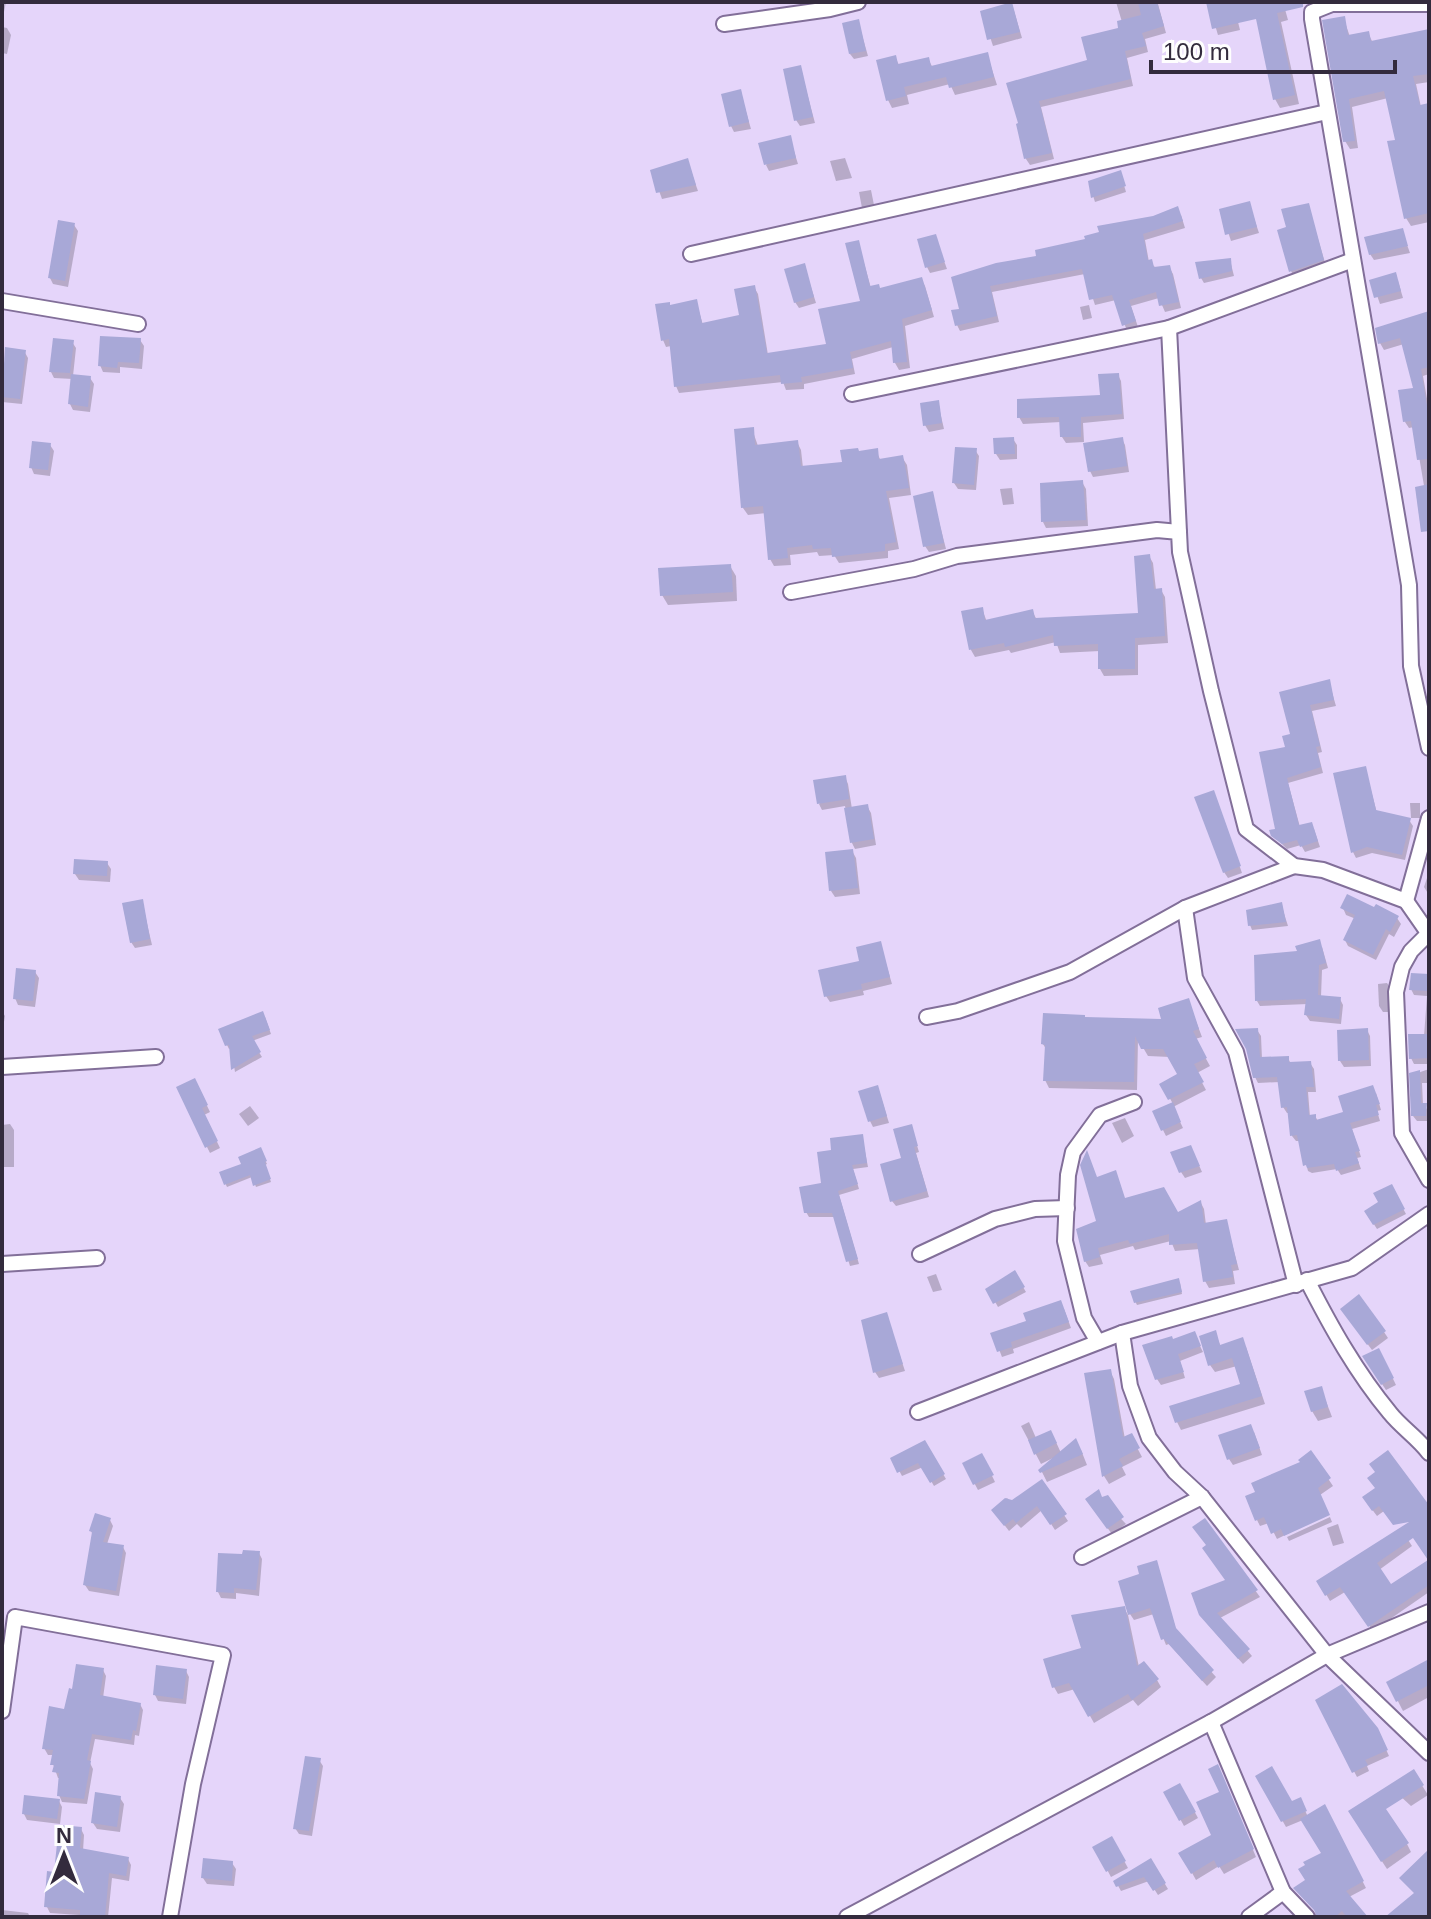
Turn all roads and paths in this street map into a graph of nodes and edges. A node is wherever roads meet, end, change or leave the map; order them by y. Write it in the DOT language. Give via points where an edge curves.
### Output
graph roads {
  1 [pos="858,2"];
  2 [pos="1429,4"];
  3 [pos="724,24"];
  4 [pos="1327,112"];
  5 [pos="691,254"];
  6 [pos="1353,260"];
  7 [pos="2,301"];
  8 [pos="138,324"];
  9 [pos="1169,328"];
  10 [pos="852,394"];
  11 [pos="1179,532"];
  12 [pos="791,592"];
  13 [pos="1429,748"];
  14 [pos="1429,818"];
  15 [pos="1294,866"];
  16 [pos="1406,901"];
  17 [pos="1185,908"];
  18 [pos="1429,934"];
  19 [pos="927,1017"];
  20 [pos="156,1057"];
  21 [pos="2,1067"];
  22 [pos="1134,1102"];
  23 [pos="1429,1180"];
  24 [pos="1067,1208"];
  25 [pos="1429,1214"];
  26 [pos="920,1254"];
  27 [pos="97,1258"];
  28 [pos="2,1264"];
  29 [pos="1301,1283"];
  30 [pos="1122,1333"];
  31 [pos="1098,1342"];
  32 [pos="918,1412"];
  33 [pos="1428,1447"];
  34 [pos="1202,1497"];
  35 [pos="1082,1557"];
  36 [pos="1429,1612"];
  37 [pos="8,1616"];
  38 [pos="1327,1655"];
  39 [pos="2,1711"];
  40 [pos="1211,1722"];
  41 [pos="1429,1753"];
  42 [pos="1283,1892"];
  43 [pos="170,1917"];
  44 [pos="847,1917"];
  45 [pos="1249,1917"];
  46 [pos="1307,1917"];
  1 -- 3 [label="street"];
  2 -- 4 [label="street" via="1332,4 1312,12"];
  4 -- 5 [label="street"];
  4 -- 6 [label="street"];
  6 -- 9 [label="street"];
  6 -- 13 [label="street" via="1409,585 1411,666"];
  7 -- 8 [label="street"];
  9 -- 10 [label="street"];
  9 -- 11 [label="street"];
  11 -- 12 [label="street" via="1157,530 957,556"];
  11 -- 15 [label="street" via="1246,829"];
  14 -- 16 [label="street"];
  15 -- 16 [label="street" via="1323,870"];
  15 -- 17 [label="street"];
  16 -- 18 [label="street"];
  17 -- 19 [label="street" via="1070,972"];
  17 -- 29 [label="street" via="1195,978 1236,1052"];
  18 -- 23 [label="street" via="1411,951 1396,992 1402,1133"];
  20 -- 21 [label="street"];
  22 -- 24 [label="street" via="1100,1115 1073,1152"];
  24 -- 26 [label="street" via="995,1219"];
  24 -- 31 [label="street" via="1065,1241 1073,1280 1084,1318"];
  25 -- 29 [label="street" via="1352,1268"];
  27 -- 28 [label="street"];
  29 -- 30 [label="street"];
  29 -- 33 [label="street" via="1381,1402 1401,1427"];
  30 -- 31 [label="street"];
  30 -- 34 [label="street" via="1130,1386 1149,1438"];
  31 -- 32 [label="street"];
  34 -- 35 [label="street"];
  34 -- 38 [label="street"];
  36 -- 38 [label="street"];
  37 -- 39 [label="street"];
  37 -- 43 [label="street" via="223,1655"];
  38 -- 40 [label="street"];
  38 -- 41 [label="street"];
  40 -- 42 [label="street"];
  40 -- 44 [label="street"];
  42 -- 45 [label="street"];
  42 -- 46 [label="street"];
}
